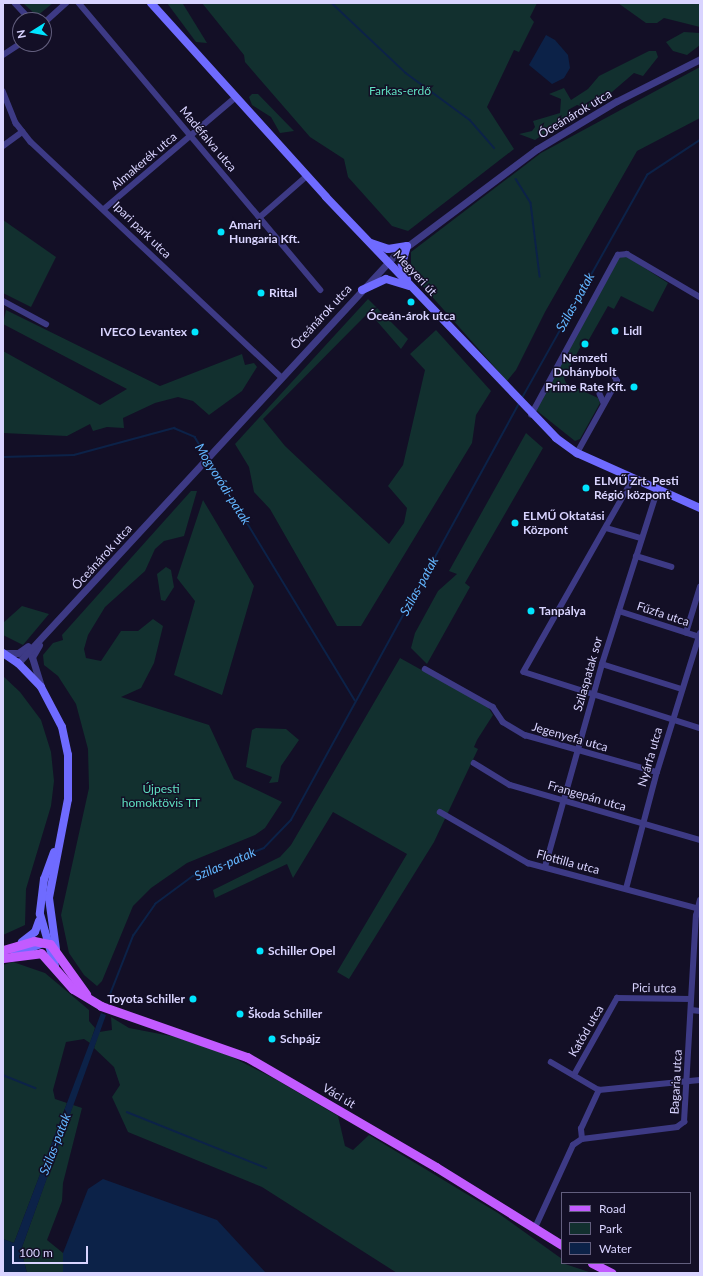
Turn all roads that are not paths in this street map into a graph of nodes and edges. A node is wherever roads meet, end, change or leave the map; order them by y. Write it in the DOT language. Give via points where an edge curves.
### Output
graph roads {
  1 [pos="15,3"];
  2 [pos="66,3"];
  3 [pos="79,3"];
  4 [pos="151,3"];
  5 [pos="23,12"];
  6 [pos="52,16"];
  7 [pos="12,49"];
  8 [pos="3,55"];
  9 [pos="700,59"];
  10 [pos="3,91"];
  11 [pos="235,98"];
  12 [pos="22,132"];
  13 [pos="191,136"];
  14 [pos="3,146"];
  15 [pos="307,176"];
  16 [pos="104,209"];
  17 [pos="260,217"];
  18 [pos="366,239"];
  19 [pos="407,246"];
  20 [pos="388,262"];
  21 [pos="411,286"];
  22 [pos="321,290"];
  23 [pos="362,290"];
  24 [pos="700,297"];
  25 [pos="3,301"];
  26 [pos="46,324"];
  27 [pos="612,373"];
  28 [pos="280,376"];
  29 [pos="600,394"];
  30 [pos="604,403"];
  31 [pos="529,413"];
  32 [pos="577,453"];
  33 [pos="634,478"];
  34 [pos="658,488"];
  35 [pos="700,508"];
  36 [pos="606,528"];
  37 [pos="642,538"];
  38 [pos="636,556"];
  39 [pos="671,567"];
  40 [pos="700,587"];
  41 [pos="619,611"];
  42 [pos="686,633"];
  43 [pos="43,636"];
  44 [pos="700,636"];
  45 [pos="3,653"];
  46 [pos="18,663"];
  47 [pos="602,664"];
  48 [pos="425,669"];
  49 [pos="41,687"];
  50 [pos="682,689"];
  51 [pos="593,696"];
  52 [pos="672,720"];
  53 [pos="700,728"];
  54 [pos="578,751"];
  55 [pos="474,763"];
  56 [pos="657,772"];
  57 [pos="564,801"];
  58 [pos="440,812"];
  59 [pos="643,824"];
  60 [pos="700,840"];
  61 [pos="57,846"];
  62 [pos="545,867"];
  63 [pos="626,889"];
  64 [pos="700,900"];
  65 [pos="699,909"];
  66 [pos="40,914"];
  67 [pos="52,931"];
  68 [pos="46,942"];
  69 [pos="56,949"];
  70 [pos="3,950"];
  71 [pos="15,950"];
  72 [pos="3,958"];
  73 [pos="693,960"];
  74 [pos="700,960"];
  75 [pos="55,967"];
  76 [pos="89,998"];
  77 [pos="617,998"];
  78 [pos="691,999"];
  79 [pos="690,1010"];
  80 [pos="700,1010"];
  81 [pos="551,1062"];
  82 [pos="574,1075"];
  83 [pos="700,1080"];
  84 [pos="687,1082"];
  85 [pos="599,1090"];
  86 [pos="582,1139"];
  87 [pos="535,1228"];
  88 [pos="561,1244"];
  89 [pos="594,1264"];
  90 [pos="612,1273"];
  1 -- 5 [label="street"];
  2 -- 6 [label="street"];
  3 -- 13 [label="street, Madéfalva utca"];
  4 -- 11 [label="main road, Megyeri út"];
  7 -- 8 [label="street"];
  9 -- 19 [label="street, Óceánárok utca" via="555,138 502,173"];
  10 -- 12 [label="street, Ipari park utca"];
  11 -- 13 [label="street, Almakerék utca"];
  11 -- 15 [label="main road, Megyeri út"];
  12 -- 14 [label="street"];
  12 -- 16 [label="street, Ipari park utca"];
  13 -- 16 [label="street, Almakerék utca"];
  13 -- 17 [label="street, Madéfalva utca"];
  15 -- 17 [label="street"];
  15 -- 18 [label="main road, Megyeri út"];
  16 -- 28 [label="street, Ipari park utca"];
  17 -- 22 [label="street, Madéfalva utca"];
  18 -- 19 [label="main road" via="386,248"];
  18 -- 20 [label="main road, Megyeri út"];
  19 -- 20 [label="street, Óceánárok utca"];
  19 -- 21 [label="main road" via="402,268"];
  20 -- 21 [label="main road, Megyeri út"];
  20 -- 23 [label="street, Óceánárok utca"];
  21 -- 23 [label="main road" via="386,279"];
  21 -- 31 [label="main road, Megyeri út"];
  23 -- 28 [label="street, Óceánárok utca"];
  24 -- 31 [label="street" via="627,254 618,255"];
  25 -- 26 [label="street"];
  27 -- 30 [label="street" via="617,381"];
  28 -- 43 [label="street, Óceánárok utca"];
  29 -- 30 [label="street"];
  30 -- 32 [label="street"];
  31 -- 32 [label="main road, Megyeri út"];
  32 -- 33 [label="main road, Megyeri út"];
  33 -- 34 [label="main road, Megyeri út"];
  33 -- 36 [label="street"];
  34 -- 35 [label="main road, Megyeri út"];
  34 -- 37 [label="street, Szilaspatak sor"];
  36 -- 37 [label="street"];
  36 -- 51 [label="street" via="524,672"];
  37 -- 38 [label="street, Szilaspatak sor"];
  38 -- 39 [label="street"];
  38 -- 41 [label="street, Szilaspatak sor"];
  40 -- 42 [label="street"];
  41 -- 42 [label="street, Fűzfa utca"];
  41 -- 47 [label="street, Szilaspatak sor"];
  42 -- 44 [label="street, Fűzfa utca"];
  43 -- 45 [label="street" via="24,651"];
  43 -- 46 [label="street, Óceánárok utca"];
  43 -- 49 [label="street" via="32,657"];
  44 -- 50 [label="street, Nyárfa utca"];
  45 -- 46 [label="main road"];
  46 -- 49 [label="main road"];
  47 -- 50 [label="street"];
  47 -- 51 [label="street, Szilaspatak sor"];
  48 -- 54 [label="street, Jegenyefa utca" via="493,707 503,722 525,736"];
  49 -- 61 [label="main road" via="62,727 68,755 68,800"];
  50 -- 52 [label="street, Nyárfa utca"];
  51 -- 52 [label="street"];
  51 -- 54 [label="street, Szilaspatak sor"];
  52 -- 53 [label="street"];
  52 -- 56 [label="street, Nyárfa utca"];
  54 -- 56 [label="street, Jegenyefa utca"];
  54 -- 57 [label="street, Szilaspatak sor"];
  55 -- 57 [label="street, Frangepán utca" via="510,785"];
  56 -- 59 [label="street, Nyárfa utca"];
  57 -- 59 [label="street, Frangepán utca"];
  57 -- 62 [label="street, Szilaspatak sor"];
  58 -- 62 [label="street, Flottilla utca" via="528,863"];
  59 -- 60 [label="street, Frangepán utca"];
  59 -- 63 [label="street, Nyárfa utca"];
  61 -- 66 [label="main road" via="44,879"];
  61 -- 67 [label="main road" via="49,898"];
  62 -- 63 [label="street, Flottilla utca"];
  63 -- 65 [label="street, Flottilla utca"];
  64 -- 65 [label="street, Bagaria utca"];
  65 -- 73 [label="street, Bagaria utca"];
  66 -- 68 [label="main road"];
  66 -- 71 [label="main road" via="35,932"];
  67 -- 68 [label="main road"];
  67 -- 69 [label="main road"];
  68 -- 69 [label="main road, Váci út"];
  68 -- 71 [label="main road, Váci út"];
  68 -- 75 [label="main road"];
  69 -- 76 [label="main road, Váci út"];
  70 -- 71 [label="main road, Váci út"];
  71 -- 72 [label="main road, Váci út"];
  71 -- 75 [label="main road, Váci út" via="41,953"];
  73 -- 74 [label="street"];
  73 -- 78 [label="street, Bagaria utca"];
  75 -- 76 [label="main road, Váci út" via="73,989"];
  76 -- 87 [label="main road, Váci út" via="113,1012 247,1058"];
  77 -- 78 [label="street, Pici utca"];
  77 -- 82 [label="street, Katód utca"];
  78 -- 79 [label="street, Bagaria utca"];
  79 -- 80 [label="street"];
  79 -- 84 [label="street, Bagaria utca"];
  81 -- 82 [label="street"];
  82 -- 85 [label="street"];
  83 -- 84 [label="street"];
  84 -- 85 [label="street"];
  84 -- 86 [label="street, Bagaria utca" via="681,1125"];
  85 -- 86 [label="street" via="581,1129"];
  86 -- 87 [label="street" via="573,1145"];
  87 -- 88 [label="main road, Váci út"];
  89 -- 90 [label="main road"];
}
